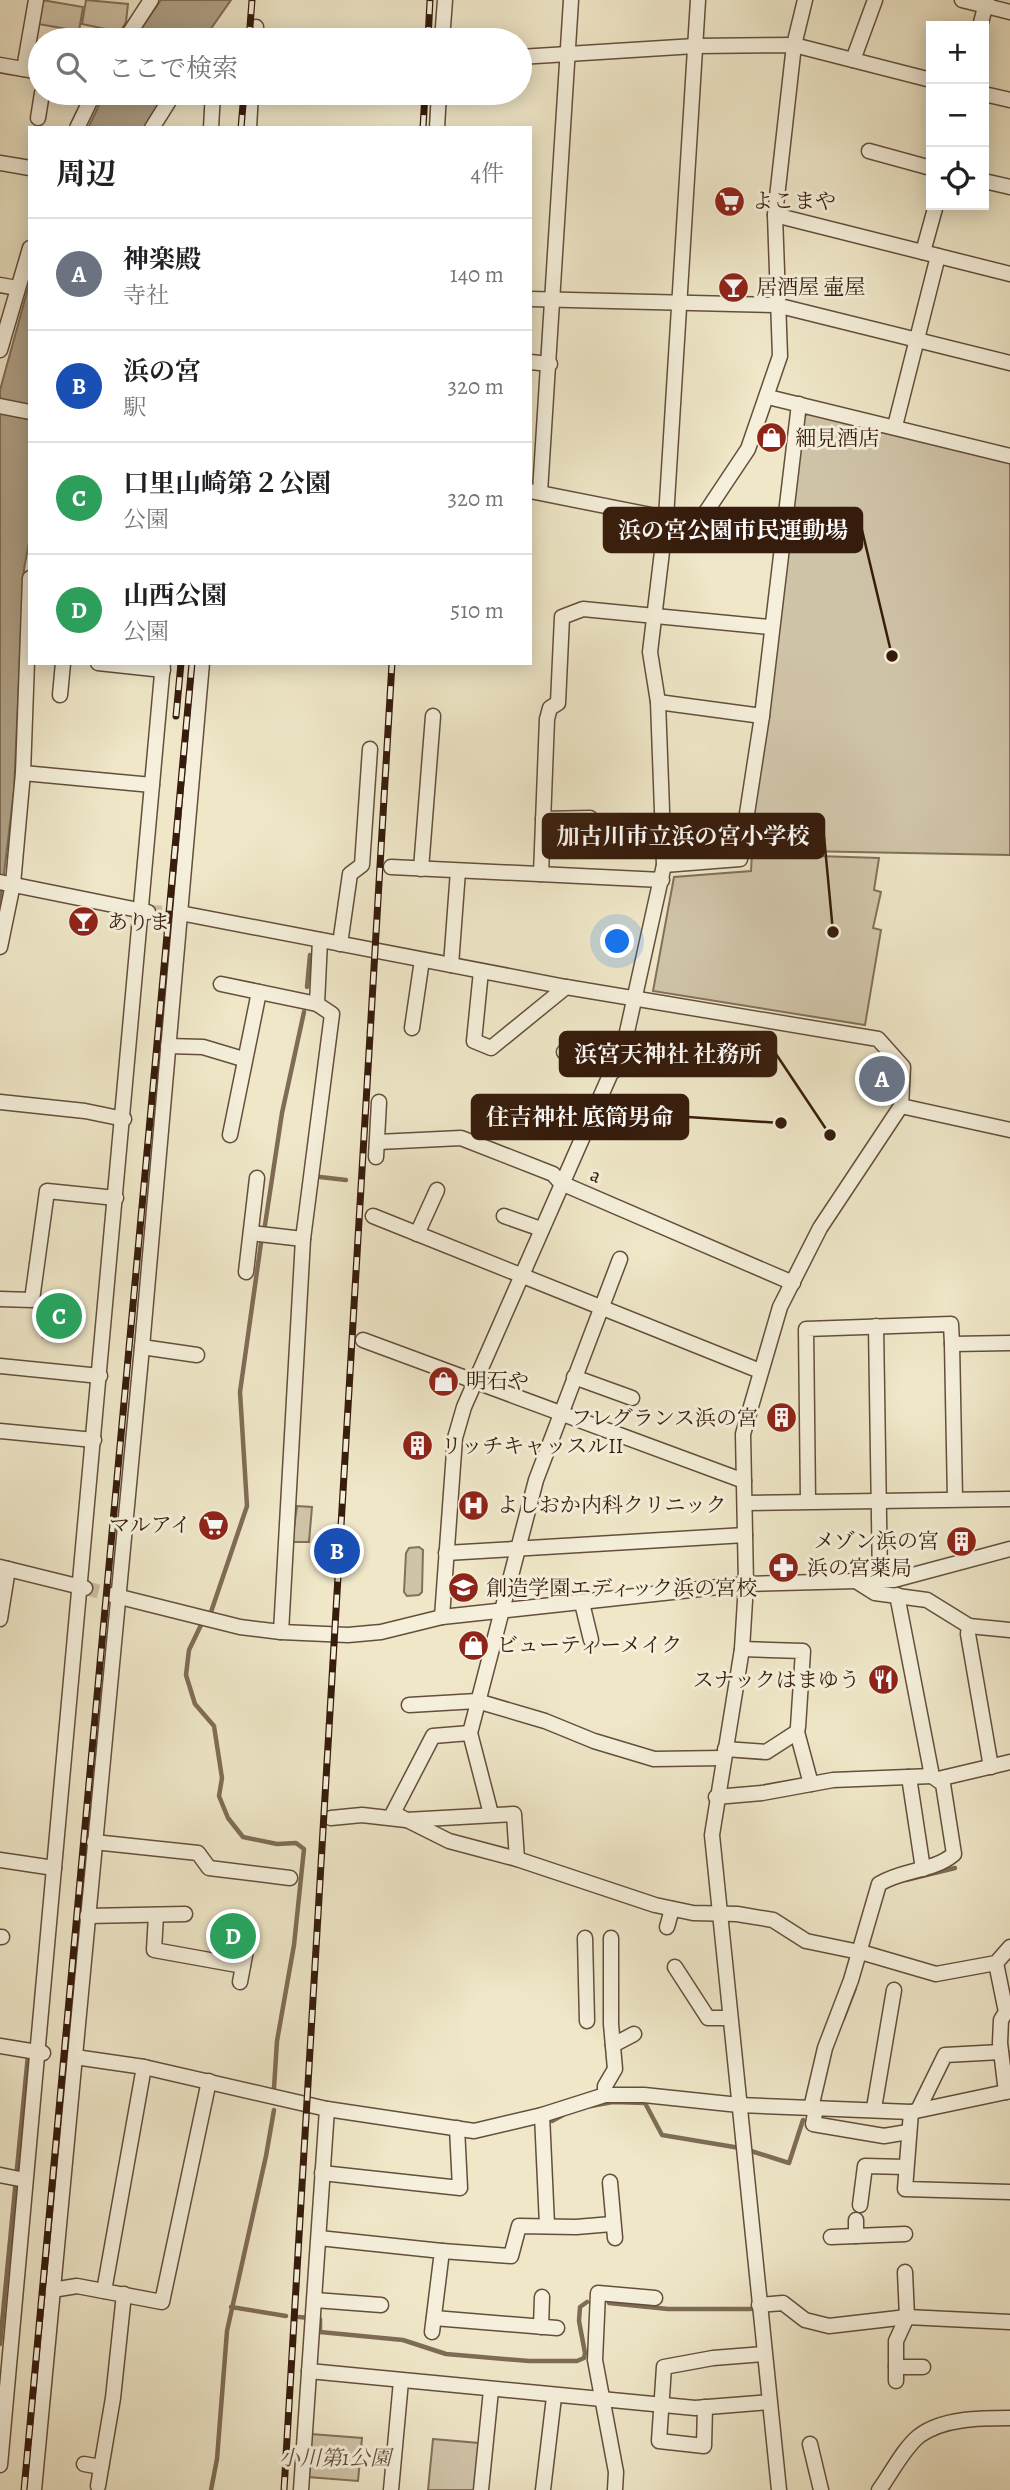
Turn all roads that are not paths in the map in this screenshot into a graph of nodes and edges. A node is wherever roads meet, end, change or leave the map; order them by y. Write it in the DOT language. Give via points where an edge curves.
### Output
graph roads {
  1 [pos="37,0"];
  2 [pos="138,0"];
  3 [pos="151,0"];
  4 [pos="445,0"];
  5 [pos="571,0"];
  6 [pos="698,0"];
  7 [pos="805,0"];
  8 [pos="876,0"];
  9 [pos="962,0"];
  10 [pos="986,3"];
  11 [pos="1010,12"];
  12 [pos="981,21"];
  13 [pos="136,23"];
  14 [pos="32,28"];
  15 [pos="133,28"];
  16 [pos="443,28"];
  17 [pos="794,45"];
  18 [pos="695,46"];
  19 [pos="28,48"];
  20 [pos="568,53"];
  21 [pos="532,56"];
  22 [pos="853,60"];
  23 [pos="0,65"];
  24 [pos="24,69"];
  25 [pos="28,70"];
  26 [pos="926,79"];
  27 [pos="989,94"];
  28 [pos="1010,100"];
  29 [pos="40,105"];
  30 [pos="88,105"];
  31 [pos="166,105"];
  32 [pos="213,105"];
  33 [pos="250,105"];
  34 [pos="438,105"];
  35 [pos="38,118"];
  36 [pos="78,126"];
  37 [pos="153,126"];
  38 [pos="211,126"];
  39 [pos="249,126"];
  40 [pos="437,126"];
  41 [pos="869,151"];
  42 [pos="0,163"];
  43 [pos="926,167"];
  44 [pos="28,168"];
  45 [pos="989,182"];
  46 [pos="1010,187"];
  47 [pos="935,210"];
  48 [pos="775,215"];
  49 [pos="923,252"];
  50 [pos="28,254"];
  51 [pos="939,257"];
  52 [pos="1010,274"];
  53 [pos="0,285"];
  54 [pos="17,288"];
  55 [pos="532,299"];
  56 [pos="555,299"];
  57 [pos="678,303"];
  58 [pos="776,305"];
  59 [pos="918,339"];
  60 [pos="0,349"];
  61 [pos="532,362"];
  62 [pos="1010,363"];
  63 [pos="550,364"];
  64 [pos="768,397"];
  65 [pos="799,404"];
  66 [pos="0,407"];
  67 [pos="28,412"];
  68 [pos="532,413"];
  69 [pos="546,414"];
  70 [pos="895,426"];
  71 [pos="1010,456"];
  72 [pos="535,492"];
  73 [pos="666,518"];
  74 [pos="663,536"];
  75 [pos="654,613"];
  76 [pos="770,627"];
  77 [pos="28,657"];
  78 [pos="63,665"];
  79 [pos="130,665"];
  80 [pos="202,665"];
  81 [pos="163,667"];
  82 [pos="60,695"];
  83 [pos="658,702"];
  84 [pos="433,716"];
  85 [pos="762,716"];
  86 [pos="370,749"];
  87 [pos="23,773"];
  88 [pos="152,785"];
  89 [pos="590,818"];
  90 [pos="543,819"];
  91 [pos="391,867"];
  92 [pos="421,869"];
  93 [pos="458,871"];
  94 [pos="663,872"];
  95 [pos="541,874"];
  96 [pos="6,883"];
  97 [pos="144,911"];
  98 [pos="180,914"];
  99 [pos="320,940"];
  100 [pos="340,944"];
  101 [pos="0,947"];
  102 [pos="422,960"];
  103 [pos="451,965"];
  104 [pos="481,971"];
  105 [pos="220,984"];
  106 [pos="566,987"];
  107 [pos="259,992"];
  108 [pos="635,998"];
  109 [pos="310,1003"];
  110 [pos="412,1028"];
  111 [pos="168,1046"];
  112 [pos="564,1052"];
  113 [pos="243,1059"];
  114 [pos="614,1071"];
  115 [pos="0,1102"];
  116 [pos="379,1102"];
  117 [pos="901,1106"];
  118 [pos="124,1119"];
  119 [pos="1010,1130"];
  120 [pos="230,1135"];
  121 [pos="377,1142"];
  122 [pos="376,1157"];
  123 [pos="257,1178"];
  124 [pos="561,1183"];
  125 [pos="437,1190"];
  126 [pos="116,1198"];
  127 [pos="373,1216"];
  128 [pos="504,1216"];
  129 [pos="541,1229"];
  130 [pos="251,1233"];
  131 [pos="417,1234"];
  132 [pos="303,1239"];
  133 [pos="620,1259"];
  134 [pos="246,1272"];
  135 [pos="521,1275"];
  136 [pos="793,1283"];
  137 [pos="0,1299"];
  138 [pos="600,1309"];
  139 [pos="876,1326"];
  140 [pos="363,1340"];
  141 [pos="1010,1343"];
  142 [pos="952,1344"];
  143 [pos="142,1347"];
  144 [pos="197,1355"];
  145 [pos="0,1366"];
  146 [pos="760,1371"];
  147 [pos="100,1376"];
  148 [pos="574,1377"];
  149 [pos="475,1381"];
  150 [pos="632,1398"];
  151 [pos="559,1414"];
  152 [pos="0,1431"];
  153 [pos="94,1440"];
  154 [pos="744,1481"];
  155 [pos="877,1499"];
  156 [pos="955,1499"];
  157 [pos="1010,1499"];
  158 [pos="808,1501"];
  159 [pos="745,1503"];
  160 [pos="745,1535"];
  161 [pos="519,1548"];
  162 [pos="1010,1549"];
  163 [pos="446,1553"];
  164 [pos="4,1568"];
  165 [pos="880,1580"];
  166 [pos="856,1581"];
  167 [pos="746,1584"];
  168 [pos="82,1587"];
  169 [pos="897,1595"];
  170 [pos="115,1596"];
  171 [pos="582,1603"];
  172 [pos="501,1612"];
  173 [pos="442,1617"];
  174 [pos="0,1619"];
  175 [pos="970,1626"];
  176 [pos="1010,1630"];
  177 [pos="281,1632"];
  178 [pos="591,1640"];
  179 [pos="742,1649"];
  180 [pos="477,1701"];
  181 [pos="409,1705"];
  182 [pos="797,1732"];
  183 [pos="470,1733"];
  184 [pos="724,1753"];
  185 [pos="1010,1762"];
  186 [pos="991,1767"];
  187 [pos="909,1777"];
  188 [pos="935,1778"];
  189 [pos="811,1784"];
  190 [pos="716,1797"];
  191 [pos="491,1814"];
  192 [pos="331,1818"];
  193 [pos="406,1821"];
  194 [pos="94,1842"];
  195 [pos="517,1859"];
  196 [pos="0,1860"];
  197 [pos="54,1868"];
  198 [pos="923,1869"];
  199 [pos="290,1878"];
  200 [pos="672,1909"];
  201 [pos="185,1914"];
  202 [pos="718,1914"];
  203 [pos="156,1915"];
  204 [pos="87,1916"];
  205 [pos="667,1927"];
  206 [pos="585,1938"];
  207 [pos="611,1938"];
  208 [pos="1010,1947"];
  209 [pos="246,1950"];
  210 [pos="865,1954"];
  211 [pos="996,1963"];
  212 [pos="243,1966"];
  213 [pos="612,1966"];
  214 [pos="585,1967"];
  215 [pos="676,1967"];
  216 [pos="240,1982"];
  217 [pos="894,1990"];
  218 [pos="1006,2016"];
  219 [pos="729,2018"];
  220 [pos="587,2021"];
  221 [pos="634,2034"];
  222 [pos="612,2045"];
  223 [pos="0,2046"];
  224 [pos="40,2052"];
  225 [pos="1001,2052"];
  226 [pos="75,2057"];
  227 [pos="144,2067"];
  228 [pos="209,2081"];
  229 [pos="1008,2091"];
  230 [pos="605,2095"];
  231 [pos="738,2105"];
  232 [pos="813,2108"];
  233 [pos="874,2108"];
  234 [pos="327,2109"];
  235 [pos="914,2111"];
  236 [pos="542,2115"];
  237 [pos="457,2128"];
  238 [pos="908,2132"];
  239 [pos="906,2167"];
  240 [pos="323,2173"];
  241 [pos="0,2175"];
  242 [pos="25,2180"];
  243 [pos="610,2182"];
  244 [pos="1010,2192"];
  245 [pos="547,2225"];
  246 [pos="905,2234"];
  247 [pos="856,2236"];
  248 [pos="831,2237"];
  249 [pos="319,2238"];
  250 [pos="442,2251"];
  251 [pos="905,2272"];
  252 [pos="52,2290"];
  253 [pos="104,2291"];
  254 [pos="124,2294"];
  255 [pos="542,2297"];
  256 [pos="655,2298"];
  257 [pos="315,2300"];
  258 [pos="381,2305"];
  259 [pos="759,2305"];
  260 [pos="907,2317"];
  261 [pos="1010,2322"];
  262 [pos="541,2327"];
  263 [pos="558,2328"];
  264 [pos="764,2354"];
  265 [pos="923,2367"];
  266 [pos="309,2371"];
  267 [pos="401,2381"];
  268 [pos="491,2390"];
  269 [pos="554,2396"];
  270 [pos="602,2398"];
  271 [pos="769,2402"];
  272 [pos="661,2405"];
  273 [pos="705,2407"];
  274 [pos="1010,2418"];
  275 [pos="810,2444"];
  276 [pos="84,2464"];
  277 [pos="0,2465"];
  278 [pos="101,2468"];
  279 [pos="98,2486"];
  280 [pos="34,2490"];
  281 [pos="301,2490"];
  282 [pos="391,2490"];
  283 [pos="481,2490"];
  284 [pos="543,2490"];
  285 [pos="615,2490"];
  286 [pos="779,2490"];
  287 [pos="821,2490"];
  288 [pos="879,2490"];
  1 -- 14 [label="street"];
  2 -- 13 [label="street"];
  3 -- 13 [label="street"];
  4 -- 16 [label="street"];
  5 -- 20 [label="street"];
  6 -- 18 [label="street"];
  7 -- 17 [label="street"];
  8 -- 22 [label="street"];
  9 -- 10 [label="street"];
  10 -- 11 [label="street"];
  10 -- 12 [label="street"];
  13 -- 15 [label="street"];
  17 -- 18 [label="street"];
  17 -- 22 [label="street"];
  17 -- 48 [label="street"];
  18 -- 20 [label="street"];
  18 -- 57 [label="street"];
  19 -- 24 [label="street"];
  20 -- 21 [label="street"];
  20 -- 56 [label="street"];
  22 -- 26 [label="street"];
  23 -- 24 [label="street"];
  24 -- 25 [label="street"];
  27 -- 28 [label="street"];
  29 -- 35 [label="street"];
  30 -- 36 [label="street"];
  31 -- 37 [label="street"];
  32 -- 38 [label="street"];
  33 -- 39 [label="street"];
  34 -- 40 [label="street"];
  41 -- 43 [label="street"];
  42 -- 44 [label="street"];
  45 -- 46 [label="street"];
  47 -- 49 [label="street"];
  48 -- 49 [label="street"];
  48 -- 58 [label="street"];
  49 -- 51 [label="street"];
  50 -- 54 [label="street"];
  51 -- 52 [label="street"];
  51 -- 59 [label="street"];
  53 -- 54 [label="street"];
  54 -- 60 [label="street"];
  55 -- 56 [label="street"];
  56 -- 57 [label="street"];
  56 -- 63 [label="street"];
  57 -- 58 [label="street"];
  57 -- 73 [label="street"];
  58 -- 59 [label="street"];
  58 -- 64 [label="street" via="780,355"];
  59 -- 62 [label="street"];
  59 -- 70 [label="street"];
  61 -- 63 [label="street"];
  63 -- 69 [label="street"];
  64 -- 65 [label="street"];
  64 -- 74 [label="street" via="748,449 702,518"];
  65 -- 70 [label="street"];
  65 -- 76 [label="street"];
  66 -- 67 [label="street"];
  68 -- 69 [label="street"];
  69 -- 72 [label="street"];
  70 -- 71 [label="street"];
  72 -- 73 [label="street"];
  73 -- 74 [label="street"];
  74 -- 75 [label="street"];
  75 -- 76 [label="street"];
  75 -- 83 [label="street" via="650,652"];
  75 -- 90 [label="street" via="583,609 562,617 558,703 550,708 547,719"];
  76 -- 85 [label="street"];
  77 -- 87 [label="street"];
  78 -- 82 [label="street"];
  79 -- 81 [label="street"];
  80 -- 98 [label="street"];
  81 -- 88 [label="street"];
  83 -- 85 [label="street"];
  83 -- 94 [label="street"];
  84 -- 92 [label="street"];
  85 -- 94 [label="street" via="740,859"];
  86 -- 100 [label="street" via="359,830 362,864 350,874"];
  87 -- 88 [label="street"];
  87 -- 96 [label="street"];
  88 -- 97 [label="street"];
  89 -- 90 [label="street"];
  90 -- 95 [label="street"];
  91 -- 92 [label="street"];
  92 -- 93 [label="street"];
  93 -- 95 [label="street"];
  93 -- 103 [label="street"];
  94 -- 95 [label="street"];
  94 -- 108 [label="street"];
  96 -- 97 [label="street"];
  96 -- 101 [label="street"];
  97 -- 118 [label="street"];
  98 -- 99 [label="street"];
  98 -- 111 [label="street"];
  99 -- 100 [label="street"];
  99 -- 109 [label="street"];
  100 -- 102 [label="street"];
  102 -- 103 [label="street"];
  102 -- 110 [label="street"];
  103 -- 104 [label="street"];
  104 -- 106 [label="street"];
  104 -- 106 [label="street" via="474,1041 491,1048"];
  105 -- 107 [label="street"];
  106 -- 108 [label="street"];
  107 -- 109 [label="street"];
  107 -- 113 [label="street"];
  108 -- 114 [label="street"];
  108 -- 117 [label="street" via="878,1039 904,1067"];
  109 -- 132 [label="street" via="332,1014"];
  111 -- 113 [label="street" via="203,1047"];
  111 -- 143 [label="street"];
  112 -- 114 [label="street"];
  113 -- 120 [label="street"];
  114 -- 124 [label="street"];
  115 -- 118 [label="street"];
  116 -- 121 [label="street"];
  117 -- 119 [label="street"];
  117 -- 136 [label="street" via="820,1228"];
  118 -- 126 [label="street"];
  121 -- 122 [label="street"];
  121 -- 124 [label="street, a" via="461,1138 553,1174"];
  123 -- 130 [label="street" via="247,1202"];
  124 -- 129 [label="street"];
  124 -- 136 [label="street, a"];
  125 -- 131 [label="street"];
  126 -- 137 [label="street" via="47,1191 32,1300"];
  126 -- 147 [label="street"];
  127 -- 131 [label="street"];
  128 -- 129 [label="street"];
  129 -- 135 [label="street"];
  130 -- 132 [label="street"];
  130 -- 134 [label="street"];
  131 -- 135 [label="street"];
  132 -- 177 [label="street"];
  133 -- 138 [label="street"];
  135 -- 138 [label="street"];
  135 -- 149 [label="street"];
  136 -- 146 [label="street" via="780,1307"];
  138 -- 146 [label="street"];
  138 -- 148 [label="street"];
  139 -- 142 [label="street" via="951,1324"];
  139 -- 155 [label="street"];
  139 -- 158 [label="street" via="806,1329"];
  140 -- 149 [label="street"];
  141 -- 142 [label="street"];
  142 -- 156 [label="street"];
  143 -- 144 [label="street"];
  143 -- 170 [label="street"];
  145 -- 147 [label="street"];
  146 -- 154 [label="street" via="743,1434"];
  147 -- 153 [label="street"];
  148 -- 150 [label="street"];
  148 -- 151 [label="street"];
  149 -- 151 [label="street"];
  149 -- 163 [label="street" via="455,1438"];
  151 -- 154 [label="street"];
  151 -- 161 [label="street"];
  152 -- 153 [label="street"];
  153 -- 168 [label="street"];
  154 -- 159 [label="street"];
  155 -- 156 [label="street"];
  155 -- 158 [label="street"];
  155 -- 165 [label="street"];
  156 -- 157 [label="street"];
  158 -- 159 [label="street"];
  159 -- 160 [label="street"];
  160 -- 161 [label="street"];
  160 -- 167 [label="street"];
  161 -- 163 [label="street"];
  161 -- 172 [label="street"];
  162 -- 165 [label="street"];
  163 -- 173 [label="street"];
  164 -- 168 [label="street"];
  164 -- 174 [label="street"];
  165 -- 166 [label="street"];
  166 -- 167 [label="street"];
  166 -- 169 [label="street" via="875,1593"];
  167 -- 171 [label="street"];
  167 -- 179 [label="street"];
  168 -- 197 [label="street"];
  169 -- 175 [label="street" via="928,1600"];
  169 -- 188 [label="street"];
  170 -- 177 [label="street" via="240,1627"];
  170 -- 194 [label="street"];
  171 -- 172 [label="street"];
  171 -- 178 [label="street"];
  172 -- 173 [label="street"];
  172 -- 180 [label="street"];
  173 -- 177 [label="street" via="381,1632 327,1636"];
  175 -- 176 [label="street"];
  175 -- 186 [label="street"];
  179 -- 182 [label="street" via="803,1651"];
  179 -- 184 [label="street"];
  180 -- 181 [label="street"];
  180 -- 183 [label="street"];
  180 -- 184 [label="street" via="654,1759"];
  182 -- 184 [label="street" via="766,1752"];
  182 -- 189 [label="street"];
  183 -- 191 [label="street"];
  183 -- 193 [label="street" via="436,1734 429,1740 393,1812"];
  184 -- 190 [label="street"];
  185 -- 186 [label="street"];
  186 -- 188 [label="street"];
  187 -- 188 [label="street"];
  187 -- 189 [label="street"];
  187 -- 198 [label="street"];
  188 -- 198 [label="street" via="943,1784 954,1854 942,1864"];
  189 -- 190 [label="street"];
  190 -- 202 [label="street" via="712,1835"];
  191 -- 193 [label="street"];
  191 -- 195 [label="street" via="514,1814"];
  192 -- 193 [label="street" via="362,1815"];
  193 -- 195 [label="street" via="449,1841"];
  194 -- 199 [label="street" via="198,1853 209,1868"];
  194 -- 204 [label="street"];
  195 -- 200 [label="street"];
  196 -- 197 [label="street"];
  197 -- 224 [label="street"];
  198 -- 210 [label="street" via="893,1875 879,1884"];
  200 -- 202 [label="street"];
  200 -- 205 [label="street"];
  201 -- 203 [label="street"];
  202 -- 210 [label="street" via="773,1920 806,1941"];
  202 -- 219 [label="street"];
  203 -- 204 [label="street"];
  203 -- 212 [label="street" via="154,1950"];
  204 -- 226 [label="street"];
  206 -- 214 [label="street"];
  207 -- 213 [label="street"];
  208 -- 211 [label="street"];
  209 -- 212 [label="street"];
  210 -- 211 [label="street" via="936,1974"];
  210 -- 232 [label="street" via="825,2048"];
  211 -- 218 [label="street"];
  212 -- 216 [label="street"];
  213 -- 214 [label="street"];
  213 -- 222 [label="street"];
  214 -- 220 [label="street"];
  215 -- 219 [label="street" via="708,2018"];
  217 -- 233 [label="street"];
  218 -- 225 [label="street"];
  219 -- 231 [label="street"];
  221 -- 222 [label="street"];
  222 -- 230 [label="street" via="614,2068"];
  223 -- 224 [label="street"];
  224 -- 242 [label="street"];
  225 -- 229 [label="street"];
  225 -- 235 [label="street" via="945,2055"];
  226 -- 227 [label="street"];
  226 -- 252 [label="street"];
  227 -- 228 [label="street"];
  227 -- 253 [label="street"];
  228 -- 234 [label="street"];
  228 -- 254 [label="street" via="162,2302"];
  229 -- 235 [label="street"];
  230 -- 231 [label="street"];
  230 -- 236 [label="street"];
  231 -- 232 [label="street"];
  231 -- 259 [label="street"];
  232 -- 233 [label="street"];
  232 -- 238 [label="street" via="813,2124 884,2136"];
  233 -- 235 [label="street"];
  234 -- 237 [label="street"];
  234 -- 240 [label="street"];
  235 -- 238 [label="street"];
  236 -- 237 [label="street" via="474,2131"];
  236 -- 245 [label="street"];
  237 -- 240 [label="street" via="460,2188"];
  238 -- 239 [label="street"];
  239 -- 244 [label="street" via="905,2189"];
  239 -- 247 [label="street" via="865,2166"];
  240 -- 249 [label="street"];
  241 -- 242 [label="street"];
  242 -- 277 [label="street"];
  243 -- 245 [label="street" via="614,2231"];
  245 -- 250 [label="street" via="519,2226 511,2256"];
  246 -- 247 [label="street"];
  247 -- 248 [label="street"];
  249 -- 250 [label="street"];
  249 -- 257 [label="street"];
  250 -- 262 [label="street" via="433,2325"];
  251 -- 260 [label="street"];
  252 -- 253 [label="street" via="77,2286"];
  252 -- 280 [label="street"];
  253 -- 254 [label="street"];
  254 -- 278 [label="street"];
  255 -- 262 [label="street"];
  256 -- 270 [label="street" via="598,2293 595,2360"];
  257 -- 258 [label="street"];
  257 -- 266 [label="street"];
  259 -- 260 [label="street" via="783,2303 814,2324 829,2326"];
  259 -- 264 [label="street"];
  260 -- 261 [label="street"];
  260 -- 265 [label="street" via="896,2341 896,2374"];
  262 -- 263 [label="street"];
  264 -- 271 [label="street"];
  264 -- 272 [label="street" via="663,2367"];
  266 -- 267 [label="street"];
  266 -- 281 [label="street"];
  267 -- 268 [label="street"];
  267 -- 282 [label="street"];
  268 -- 269 [label="street"];
  268 -- 283 [label="street"];
  269 -- 270 [label="street"];
  269 -- 284 [label="street"];
  270 -- 272 [label="street"];
  270 -- 285 [label="street" via="616,2472"];
  271 -- 273 [label="street"];
  271 -- 286 [label="street"];
  272 -- 273 [label="street"];
  272 -- 273 [label="street" via="659,2441 704,2446"];
  274 -- 288 [label="street" via="971,2419 918,2437"];
  275 -- 287 [label="street"];
  276 -- 278 [label="street"];
  278 -- 279 [label="street"];
}
